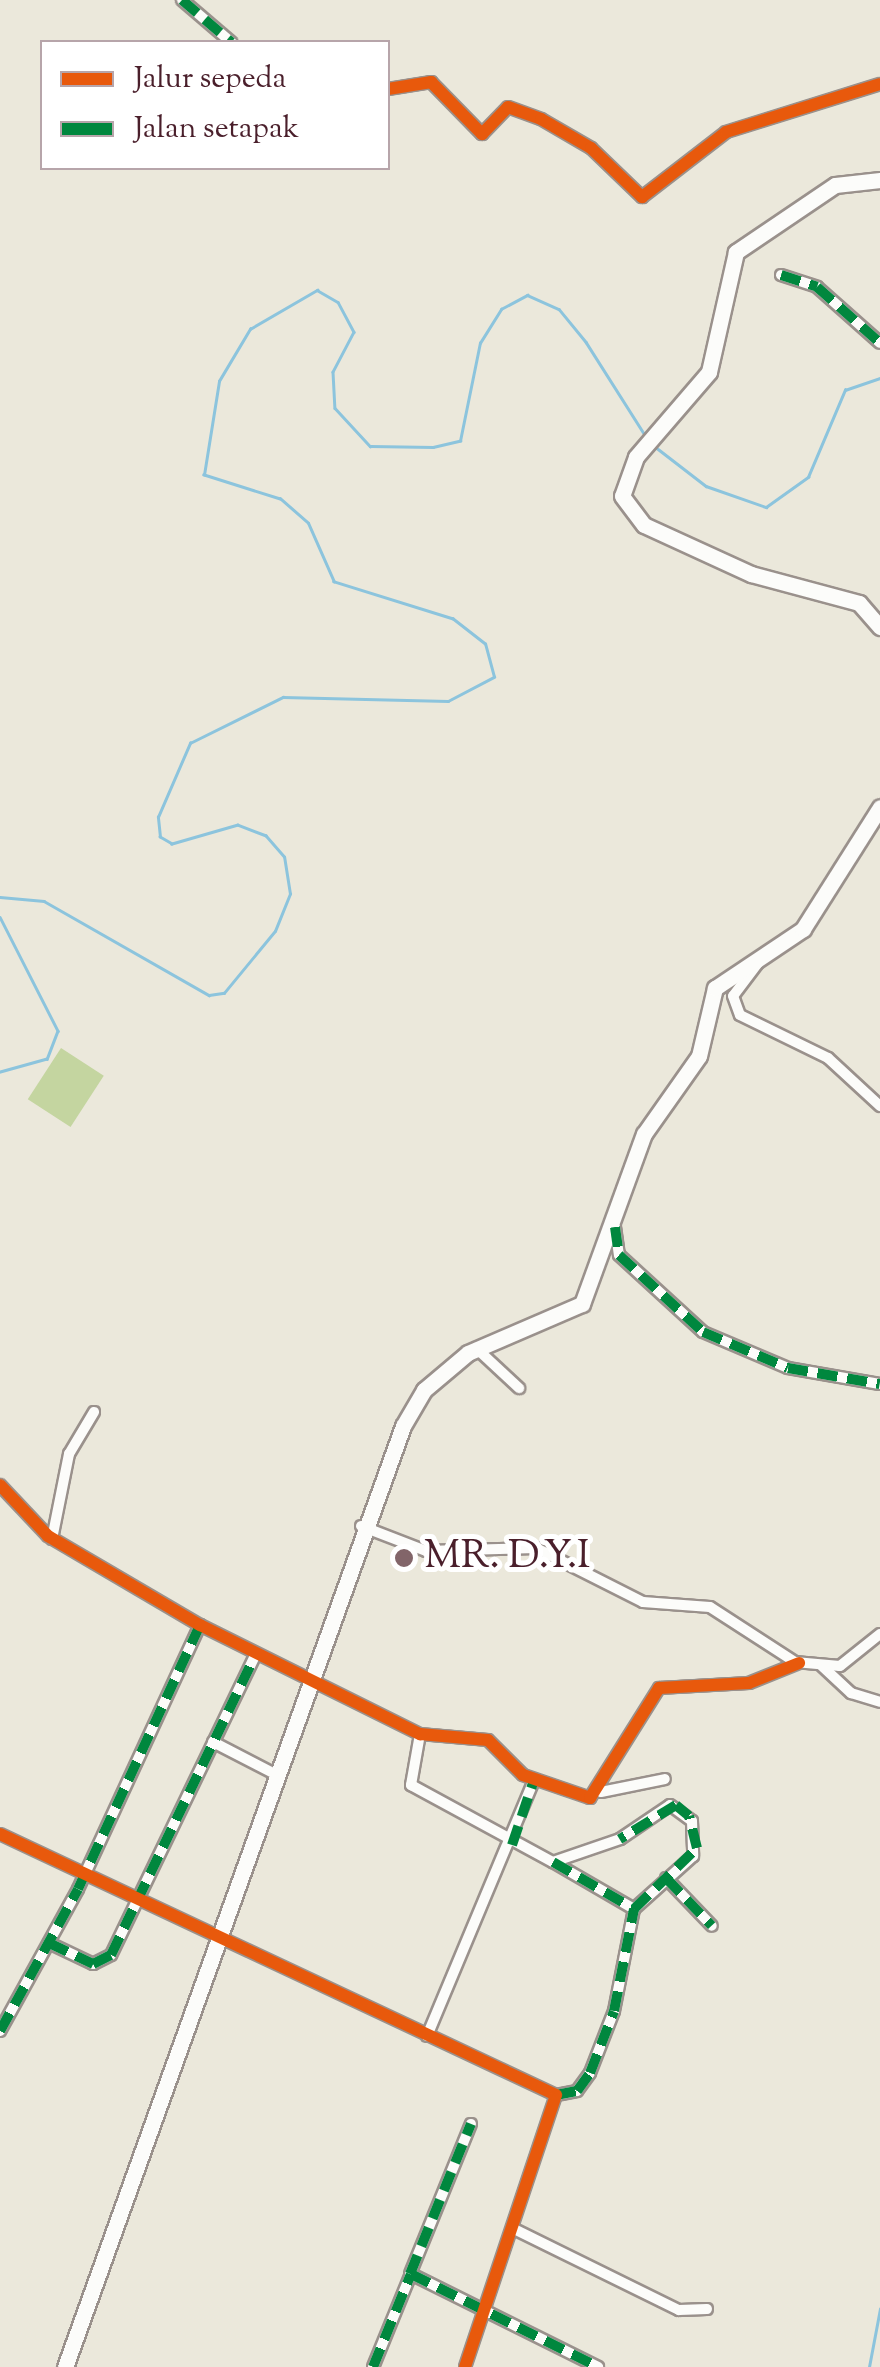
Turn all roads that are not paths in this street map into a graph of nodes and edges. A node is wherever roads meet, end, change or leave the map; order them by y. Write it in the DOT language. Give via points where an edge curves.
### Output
graph roads {
  1 [pos="182,0"];
  2 [pos="229,40"];
  3 [pos="880,84"];
  4 [pos="390,89"];
  5 [pos="880,180"];
  6 [pos="781,276"];
  7 [pos="880,343"];
  8 [pos="880,627"];
  9 [pos="880,807"];
  10 [pos="758,963"];
  11 [pos="880,1106"];
  12 [pos="615,1227"];
  13 [pos="476,1348"];
  14 [pos="880,1384"];
  15 [pos="519,1388"];
  16 [pos="94,1412"];
  17 [pos="0,1485"];
  18 [pos="360,1526"];
  19 [pos="52,1539"];
  20 [pos="200,1625"];
  21 [pos="880,1634"];
  22 [pos="256,1654"];
  23 [pos="799,1662"];
  24 [pos="818,1662"];
  25 [pos="307,1678"];
  26 [pos="880,1702"];
  27 [pos="420,1734"];
  28 [pos="213,1742"];
  29 [pos="276,1774"];
  30 [pos="666,1779"];
  31 [pos="534,1780"];
  32 [pos="601,1792"];
  33 [pos="0,1834"];
  34 [pos="512,1845"];
  35 [pos="553,1862"];
  36 [pos="84,1874"];
  37 [pos="666,1878"];
  38 [pos="136,1898"];
  39 [pos="634,1909"];
  40 [pos="712,1926"];
  41 [pos="217,1936"];
  42 [pos="49,1943"];
  43 [pos="0,2031"];
  44 [pos="427,2036"];
  45 [pos="556,2096"];
  46 [pos="471,2124"];
  47 [pos="512,2228"];
  48 [pos="410,2274"];
  49 [pos="707,2309"];
  50 [pos="484,2312"];
  51 [pos="65,2367"];
  52 [pos="374,2367"];
  53 [pos="465,2367"];
  54 [pos="598,2367"];
  1 -- 2 [label="street"];
  3 -- 4 [label="street" via="726,132 642,198 591,148 541,119 508,107 482,134 431,82"];
  5 -- 8 [label="main road" via="834,185 742,244 727,271 709,372 674,422 636,456 622,496 634,518 751,574 859,604"];
  6 -- 7 [label="street" via="817,286"];
  9 -- 10 [label="main road" via="803,929"];
  10 -- 11 [label="street" via="733,996 740,1016 828,1058"];
  10 -- 12 [label="main road" via="714,988 699,1056 644,1134"];
  12 -- 13 [label="main road" via="578,1309"];
  12 -- 14 [label="street" via="620,1254 703,1332 788,1368"];
  13 -- 15 [label="street"];
  13 -- 18 [label="main road" via="424,1390"];
  16 -- 19 [label="street" via="69,1454"];
  17 -- 19 [label="street"];
  18 -- 23 [label="street" via="426,1551 536,1548 642,1602 710,1606"];
  18 -- 25 [label="main road"];
  19 -- 20 [label="street"];
  20 -- 22 [label="street"];
  20 -- 36 [label="street"];
  21 -- 24 [label="street" via="846,1663"];
  22 -- 25 [label="street"];
  22 -- 28 [label="street"];
  23 -- 24 [label="street"];
  23 -- 32 [label="street" via="749,1683 659,1688 620,1741"];
  24 -- 26 [label="street" via="851,1693"];
  25 -- 27 [label="street"];
  25 -- 29 [label="main road"];
  27 -- 31 [label="street" via="488,1740"];
  27 -- 34 [label="street" via="412,1786"];
  28 -- 29 [label="street"];
  28 -- 38 [label="street"];
  29 -- 41 [label="main road"];
  30 -- 32 [label="street"];
  31 -- 32 [label="street"];
  31 -- 34 [label="street"];
  33 -- 36 [label="street"];
  34 -- 35 [label="street"];
  34 -- 44 [label="street"];
  35 -- 37 [label="street" via="676,1805 689,1816 696,1848"];
  35 -- 39 [label="street"];
  36 -- 38 [label="street"];
  36 -- 42 [label="street"];
  37 -- 39 [label="street"];
  37 -- 40 [label="street"];
  38 -- 41 [label="street"];
  38 -- 42 [label="street" via="100,1964"];
  39 -- 45 [label="street" via="614,2011 590,2073 577,2091"];
  41 -- 44 [label="street"];
  41 -- 51 [label="main road"];
  42 -- 43 [label="street"];
  44 -- 45 [label="street"];
  45 -- 47 [label="street"];
  46 -- 48 [label="street"];
  47 -- 49 [label="street" via="679,2310"];
  47 -- 50 [label="street"];
  48 -- 50 [label="street"];
  48 -- 52 [label="street"];
  50 -- 53 [label="street"];
  50 -- 54 [label="street"];
}
